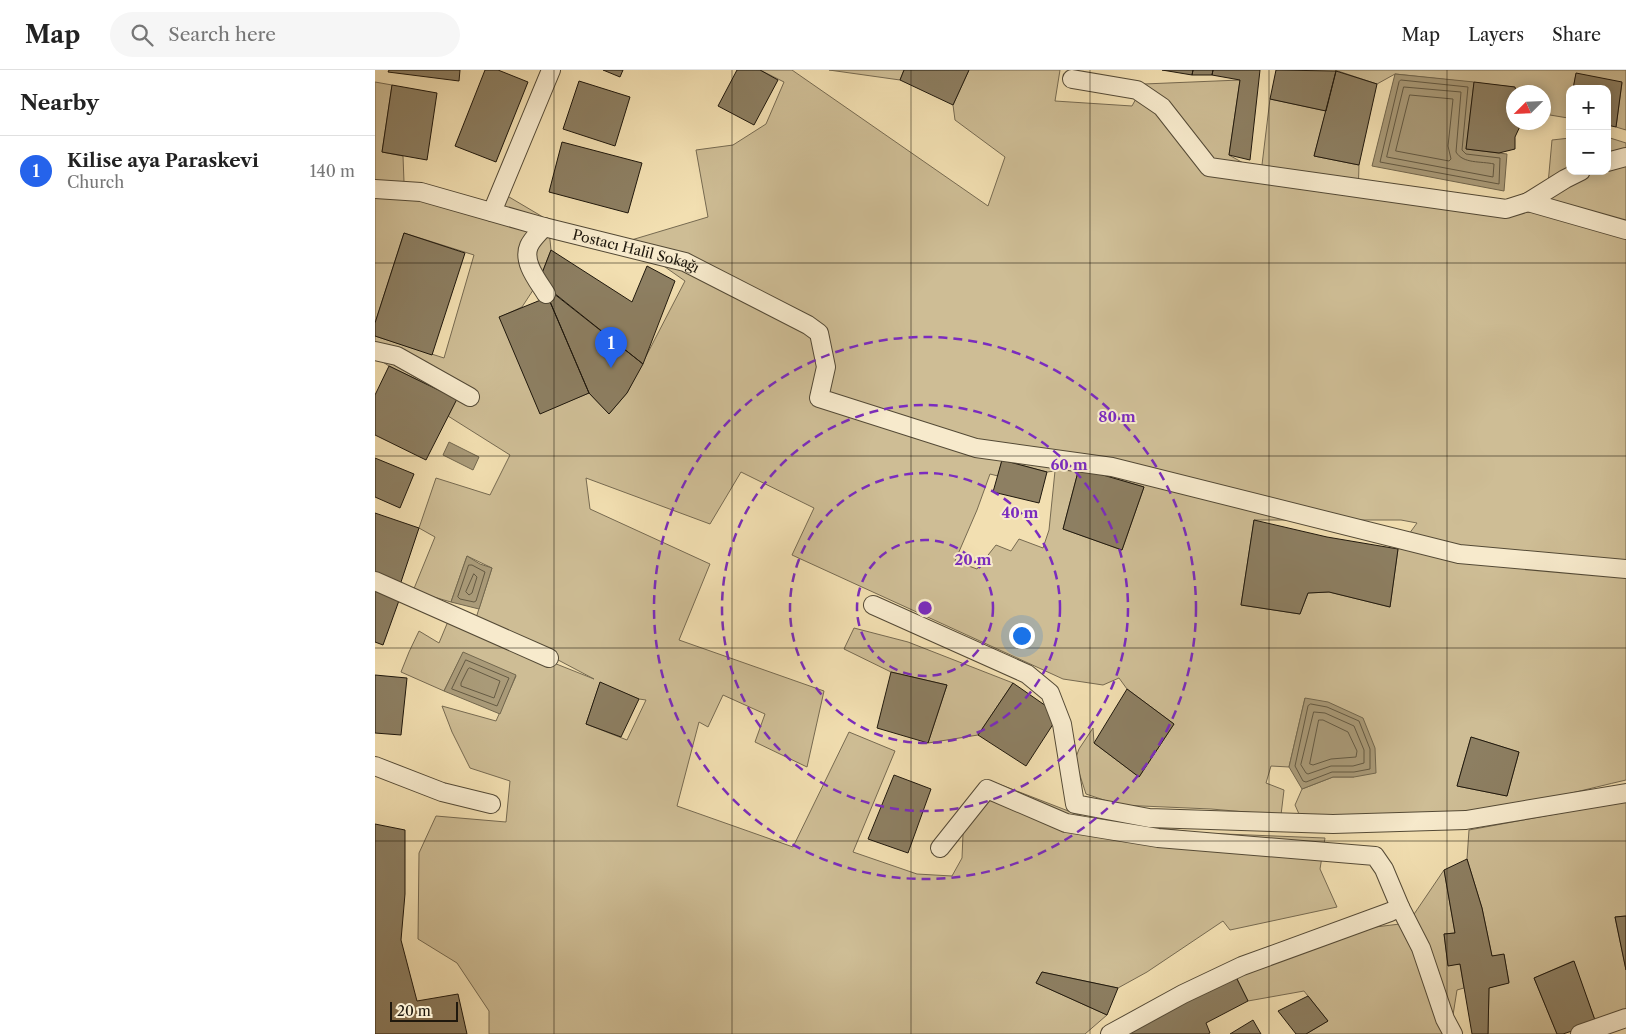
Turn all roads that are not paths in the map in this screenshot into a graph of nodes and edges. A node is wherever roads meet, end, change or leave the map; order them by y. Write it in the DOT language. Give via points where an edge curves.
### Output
graph roads {
  1 [pos="551,70"];
  2 [pos="1072,79"];
  3 [pos="1626,157"];
  4 [pos="1611,161"];
  5 [pos="1572,175"];
  6 [pos="375,189"];
  7 [pos="1528,202"];
  8 [pos="492,212"];
  9 [pos="544,227"];
  10 [pos="1626,230"];
  11 [pos="546,294"];
  12 [pos="375,351"];
  13 [pos="469,397"];
  14 [pos="1626,569"];
  15 [pos="375,581"];
  16 [pos="873,605"];
  17 [pos="549,658"];
  18 [pos="375,766"];
  19 [pos="1626,793"];
  20 [pos="491,804"];
  21 [pos="940,848"];
  22 [pos="1400,907"];
  23 [pos="1626,1018"];
  24 [pos="1110,1034"];
  25 [pos="1453,1034"];
  26 [pos="1580,1034"];
  1 -- 8 [label="street"];
  2 -- 7 [label="street" via="1137,90 1163,107 1209,167 1506,208"];
  3 -- 4 [label="street"];
  5 -- 7 [label="street"];
  6 -- 8 [label="street, Postacı Halil Sokağı" via="421,192"];
  7 -- 10 [label="street"];
  8 -- 9 [label="street, Postacı Halil Sokağı"];
  9 -- 11 [label="street" via="527,253 532,270"];
  9 -- 14 [label="street, Postacı Halil Sokağı" via="685,262 809,324 819,334 826,367 819,398 976,448 1111,467 1459,554"];
  12 -- 13 [label="street" via="397,356"];
  15 -- 17 [label="street"];
  16 -- 19 [label="street" via="1027,674 1050,693 1062,724 1075,804 1149,818 1333,824 1466,820"];
  18 -- 20 [label="street" via="442,792"];
  21 -- 22 [label="street" via="987,789 1067,823 1158,838 1375,856"];
  22 -- 24 [label="street" via="1242,966"];
  22 -- 25 [label="street" via="1421,948"];
  23 -- 26 [label="street"];
}
